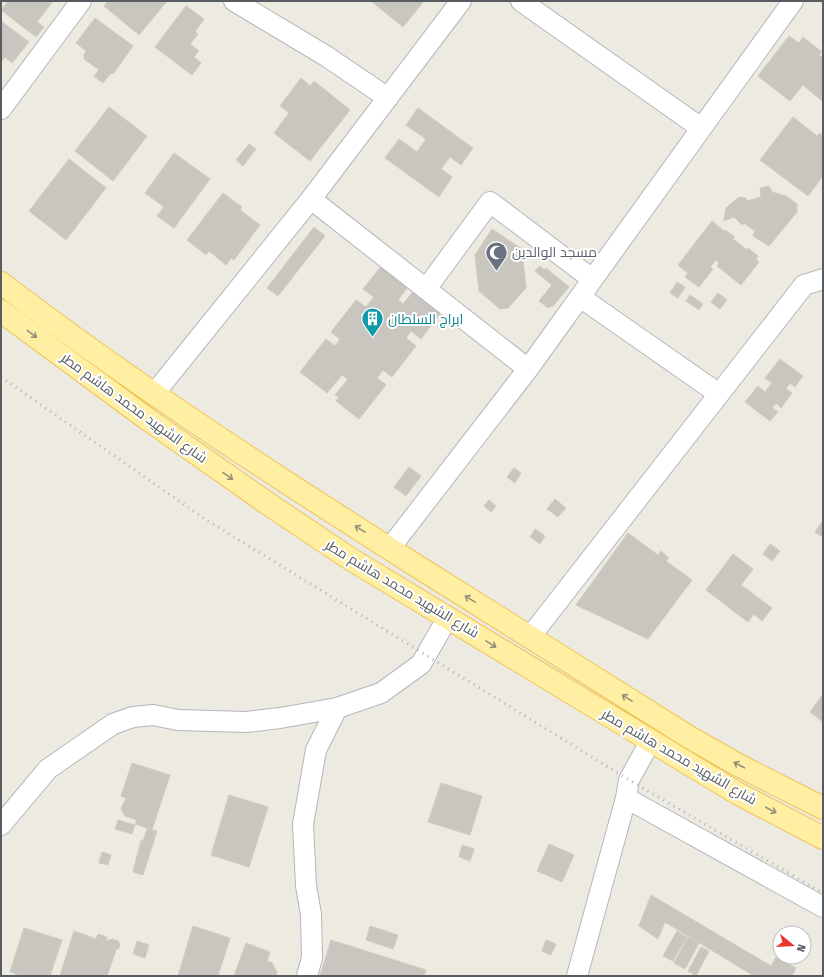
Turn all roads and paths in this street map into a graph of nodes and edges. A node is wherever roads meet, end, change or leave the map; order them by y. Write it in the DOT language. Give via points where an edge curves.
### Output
graph roads {
  1 [pos="80,1"];
  2 [pos="234,1"];
  3 [pos="461,1"];
  4 [pos="521,1"];
  5 [pos="793,1"];
  6 [pos="388,98"];
  7 [pos="1,109"];
  8 [pos="701,128"];
  9 [pos="311,199"];
  10 [pos="592,279"];
  11 [pos="823,279"];
  12 [pos="1,283"];
  13 [pos="426,289"];
  14 [pos="580,297"];
  15 [pos="1,311"];
  16 [pos="528,369"];
  17 [pos="154,394"];
  18 [pos="719,394"];
  19 [pos="390,548"];
  20 [pos="448,617"];
  21 [pos="530,637"];
  22 [pos="337,708"];
  23 [pos="650,740"];
  24 [pos="626,798"];
  25 [pos="823,808"];
  26 [pos="1,825"];
  27 [pos="823,838"];
  28 [pos="823,908"];
  29 [pos="307,976"];
  30 [pos="577,976"];
  1 -- 7 [label="street"];
  2 -- 6 [label="street" via="326,56"];
  3 -- 6 [label="street"];
  4 -- 8 [label="street"];
  5 -- 8 [label="street"];
  6 -- 9 [label="street"];
  8 -- 10 [label="street"];
  9 -- 13 [label="street"];
  9 -- 17 [label="street"];
  10 -- 13 [label="street" via="490,202"];
  10 -- 14 [label="street"];
  11 -- 18 [label="street" via="804,285"];
  12 -- 17 [label="main road, شارع الشهيد محمد هاشم مطر" via="58,327"];
  13 -- 16 [label="street"];
  14 -- 16 [label="street"];
  14 -- 18 [label="street"];
  15 -- 20 [label="main road, شارع الشهيد محمد هاشم مطر, one-way" via="264,501 348,558"];
  16 -- 19 [label="street"];
  19 -- 17 [label="main road, شارع الشهيد محمد هاشم مطر, one-way"];
  18 -- 21 [label="street"];
  21 -- 19 [label="main road, شارع الشهيد محمد هاشم مطر, one-way"];
  20 -- 22 [label="street" via="421,664 381,693"];
  20 -- 23 [label="main road, شارع الشهيد محمد هاشم مطر, one-way"];
  25 -- 21 [label="main road, شارع الشهيد محمد هاشم مطر, one-way" via="689,737"];
  22 -- 26 [label="street" via="246,722 178,720 153,715 133,716 113,724 48,769"];
  22 -- 29 [label="street" via="316,750 303,824 306,886 311,914 312,958"];
  23 -- 24 [label="street" via="629,780"];
  23 -- 27 [label="main road, شارع الشهيد محمد هاشم مطر, one-way" via="737,793"];
  24 -- 28 [label="street"];
  24 -- 30 [label="street"];
}
